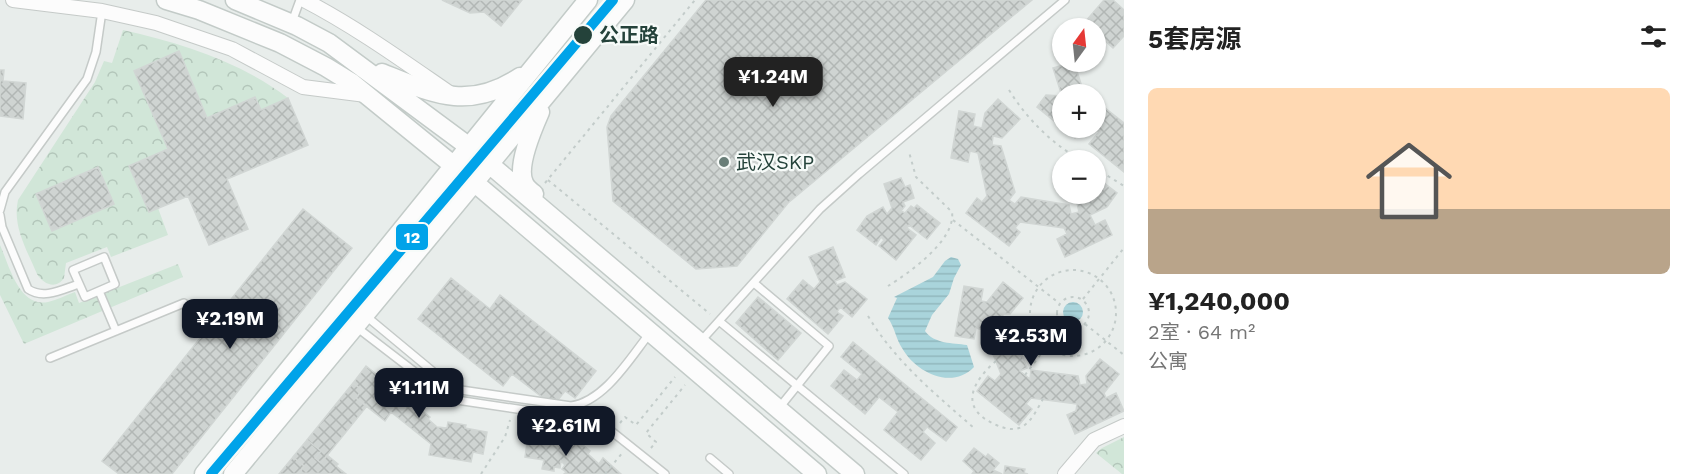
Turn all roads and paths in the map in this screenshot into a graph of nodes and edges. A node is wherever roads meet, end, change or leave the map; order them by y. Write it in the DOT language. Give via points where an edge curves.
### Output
graph roads {
  1 [pos="13,0"];
  2 [pos="166,0"];
  3 [pos="235,0"];
  4 [pos="302,0"];
  5 [pos="588,0"];
  6 [pos="625,0"];
  7 [pos="695,0"];
  8 [pos="1065,0"];
  9 [pos="102,11"];
  10 [pos="291,24"];
  11 [pos="357,63"];
  12 [pos="529,72"];
  13 [pos="551,90"];
  14 [pos="1009,90"];
  15 [pos="366,95"];
  16 [pos="456,97"];
  17 [pos="468,146"];
  18 [pos="1067,150"];
  19 [pos="909,152"];
  20 [pos="491,164"];
  21 [pos="454,165"];
  22 [pos="1106,175"];
  23 [pos="548,180"];
  24 [pos="475,183"];
  25 [pos="543,186"];
  26 [pos="1124,186"];
  27 [pos="0,210"];
  28 [pos="0,215"];
  29 [pos="953,220"];
  30 [pos="570,231"];
  31 [pos="1124,248"];
  32 [pos="1100,279"];
  33 [pos="754,283"];
  34 [pos="79,284"];
  35 [pos="888,286"];
  36 [pos="1038,286"];
  37 [pos="99,291"];
  38 [pos="1083,299"];
  39 [pos="184,303"];
  40 [pos="1059,303"];
  41 [pos="868,316"];
  42 [pos="359,320"];
  43 [pos="719,321"];
  44 [pos="1085,324"];
  45 [pos="1063,325"];
  46 [pos="116,331"];
  47 [pos="650,333"];
  48 [pos="1106,341"];
  49 [pos="700,342"];
  50 [pos="1046,347"];
  51 [pos="1124,355"];
  52 [pos="50,358"];
  53 [pos="996,361"];
  54 [pos="1025,375"];
  55 [pos="675,376"];
  56 [pos="685,385"];
  57 [pos="797,386"];
  58 [pos="1042,399"];
  59 [pos="510,408"];
  60 [pos="778,409"];
  61 [pos="1124,426"];
  62 [pos="974,428"];
  63 [pos="628,445"];
  64 [pos="710,459"];
  65 [pos="204,474"];
  66 [pos="233,474"];
  67 [pos="482,474"];
  68 [pos="605,474"];
  69 [pos="665,474"];
  70 [pos="729,474"];
  71 [pos="817,474"];
  72 [pos="855,474"];
  73 [pos="904,474"];
  74 [pos="1065,474"];
  1 -- 9 [label="street"];
  2 -- 15 [label="main road" via="280,43 326,67"];
  3 -- 10 [label="main road"];
  4 -- 10 [label="lane"];
  4 -- 16 [label="street" via="366,35"];
  5 -- 12 [label="main road"];
  6 -- 13 [label="main road"];
  7 -- 23 [label="path"];
  8 -- 33 [label="lane" via="820,209"];
  9 -- 15 [label="street" via="211,41 303,87"];
  9 -- 27 [label="lane" via="87,79 5,192"];
  10 -- 11 [label="main road"];
  11 -- 16 [label="main road" via="422,90"];
  11 -- 17 [label="main road"];
  12 -- 16 [label="main road" via="503,88"];
  12 -- 17 [label="main road"];
  13 -- 20 [label="main road"];
  13 -- 30 [label="main road" via="531,133 522,177 526,187"];
  14 -- 18 [label="path" via="1042,132"];
  15 -- 21 [label="main road"];
  17 -- 20 [label="main road"];
  17 -- 21 [label="main road"];
  19 -- 29 [label="path" via="916,177 952,212"];
  20 -- 24 [label="main road"];
  20 -- 30 [label="main road"];
  21 -- 24 [label="main road"];
  21 -- 65 [label="main road"];
  22 -- 26 [label="path"];
  23 -- 25 [label="path"];
  23 -- 43 [label="path"];
  24 -- 42 [label="main road"];
  24 -- 47 [label="main road"];
  28 -- 34 [label="lane" via="28,289 46,294"];
  29 -- 35 [label="path" via="951,228 925,259"];
  29 -- 36 [label="path"];
  30 -- 49 [label="main road"];
  31 -- 32 [label="path"];
  32 -- 36 [label="path" via="1073,269 1051,275"];
  32 -- 38 [label="path"];
  32 -- 48 [label="path" via="1110,291 1116,311"];
  33 -- 43 [label="lane"];
  33 -- 57 [label="lane" via="829,346"];
  34 -- 37 [label="lane" via="85,297"];
  34 -- 37 [label="lane" via="73,270 104,257 115,284"];
  36 -- 40 [label="path"];
  36 -- 50 [label="path" via="1029,312 1035,334"];
  37 -- 46 [label="lane"];
  38 -- 40 [label="path" via="1068,297"];
  38 -- 44 [label="path" via="1090,314"];
  39 -- 46 [label="lane"];
  40 -- 45 [label="path" via="1057,314"];
  41 -- 62 [label="path" via="900,360"];
  42 -- 47 [label="lane" via="454,389 571,406 588,401 607,386"];
  42 -- 59 [label="lane" via="450,399"];
  42 -- 66 [label="main road"];
  43 -- 49 [label="lane"];
  43 -- 57 [label="lane"];
  44 -- 45 [label="path" via="1076,329"];
  44 -- 48 [label="path"];
  45 -- 50 [label="path"];
  46 -- 52 [label="lane"];
  47 -- 71 [label="main road"];
  48 -- 50 [label="path" via="1080,356 1059,354"];
  48 -- 51 [label="path"];
  49 -- 60 [label="main road"];
  50 -- 54 [label="path"];
  53 -- 58 [label="path" via="983,372 972,394 973,405 983,418 998,426 1019,428 1033,416"];
  55 -- 63 [label="path" via="636,425 626,417 619,425 630,433"];
  56 -- 63 [label="path" via="646,433 656,442 650,450 639,442"];
  57 -- 60 [label="lane"];
  57 -- 73 [label="lane"];
  59 -- 63 [label="lane" via="591,420"];
  59 -- 67 [label="path" via="508,432"];
  60 -- 72 [label="main road"];
  61 -- 74 [label="street" via="1094,440"];
  63 -- 68 [label="path"];
  63 -- 69 [label="lane"];
  64 -- 70 [label="lane"];
}
